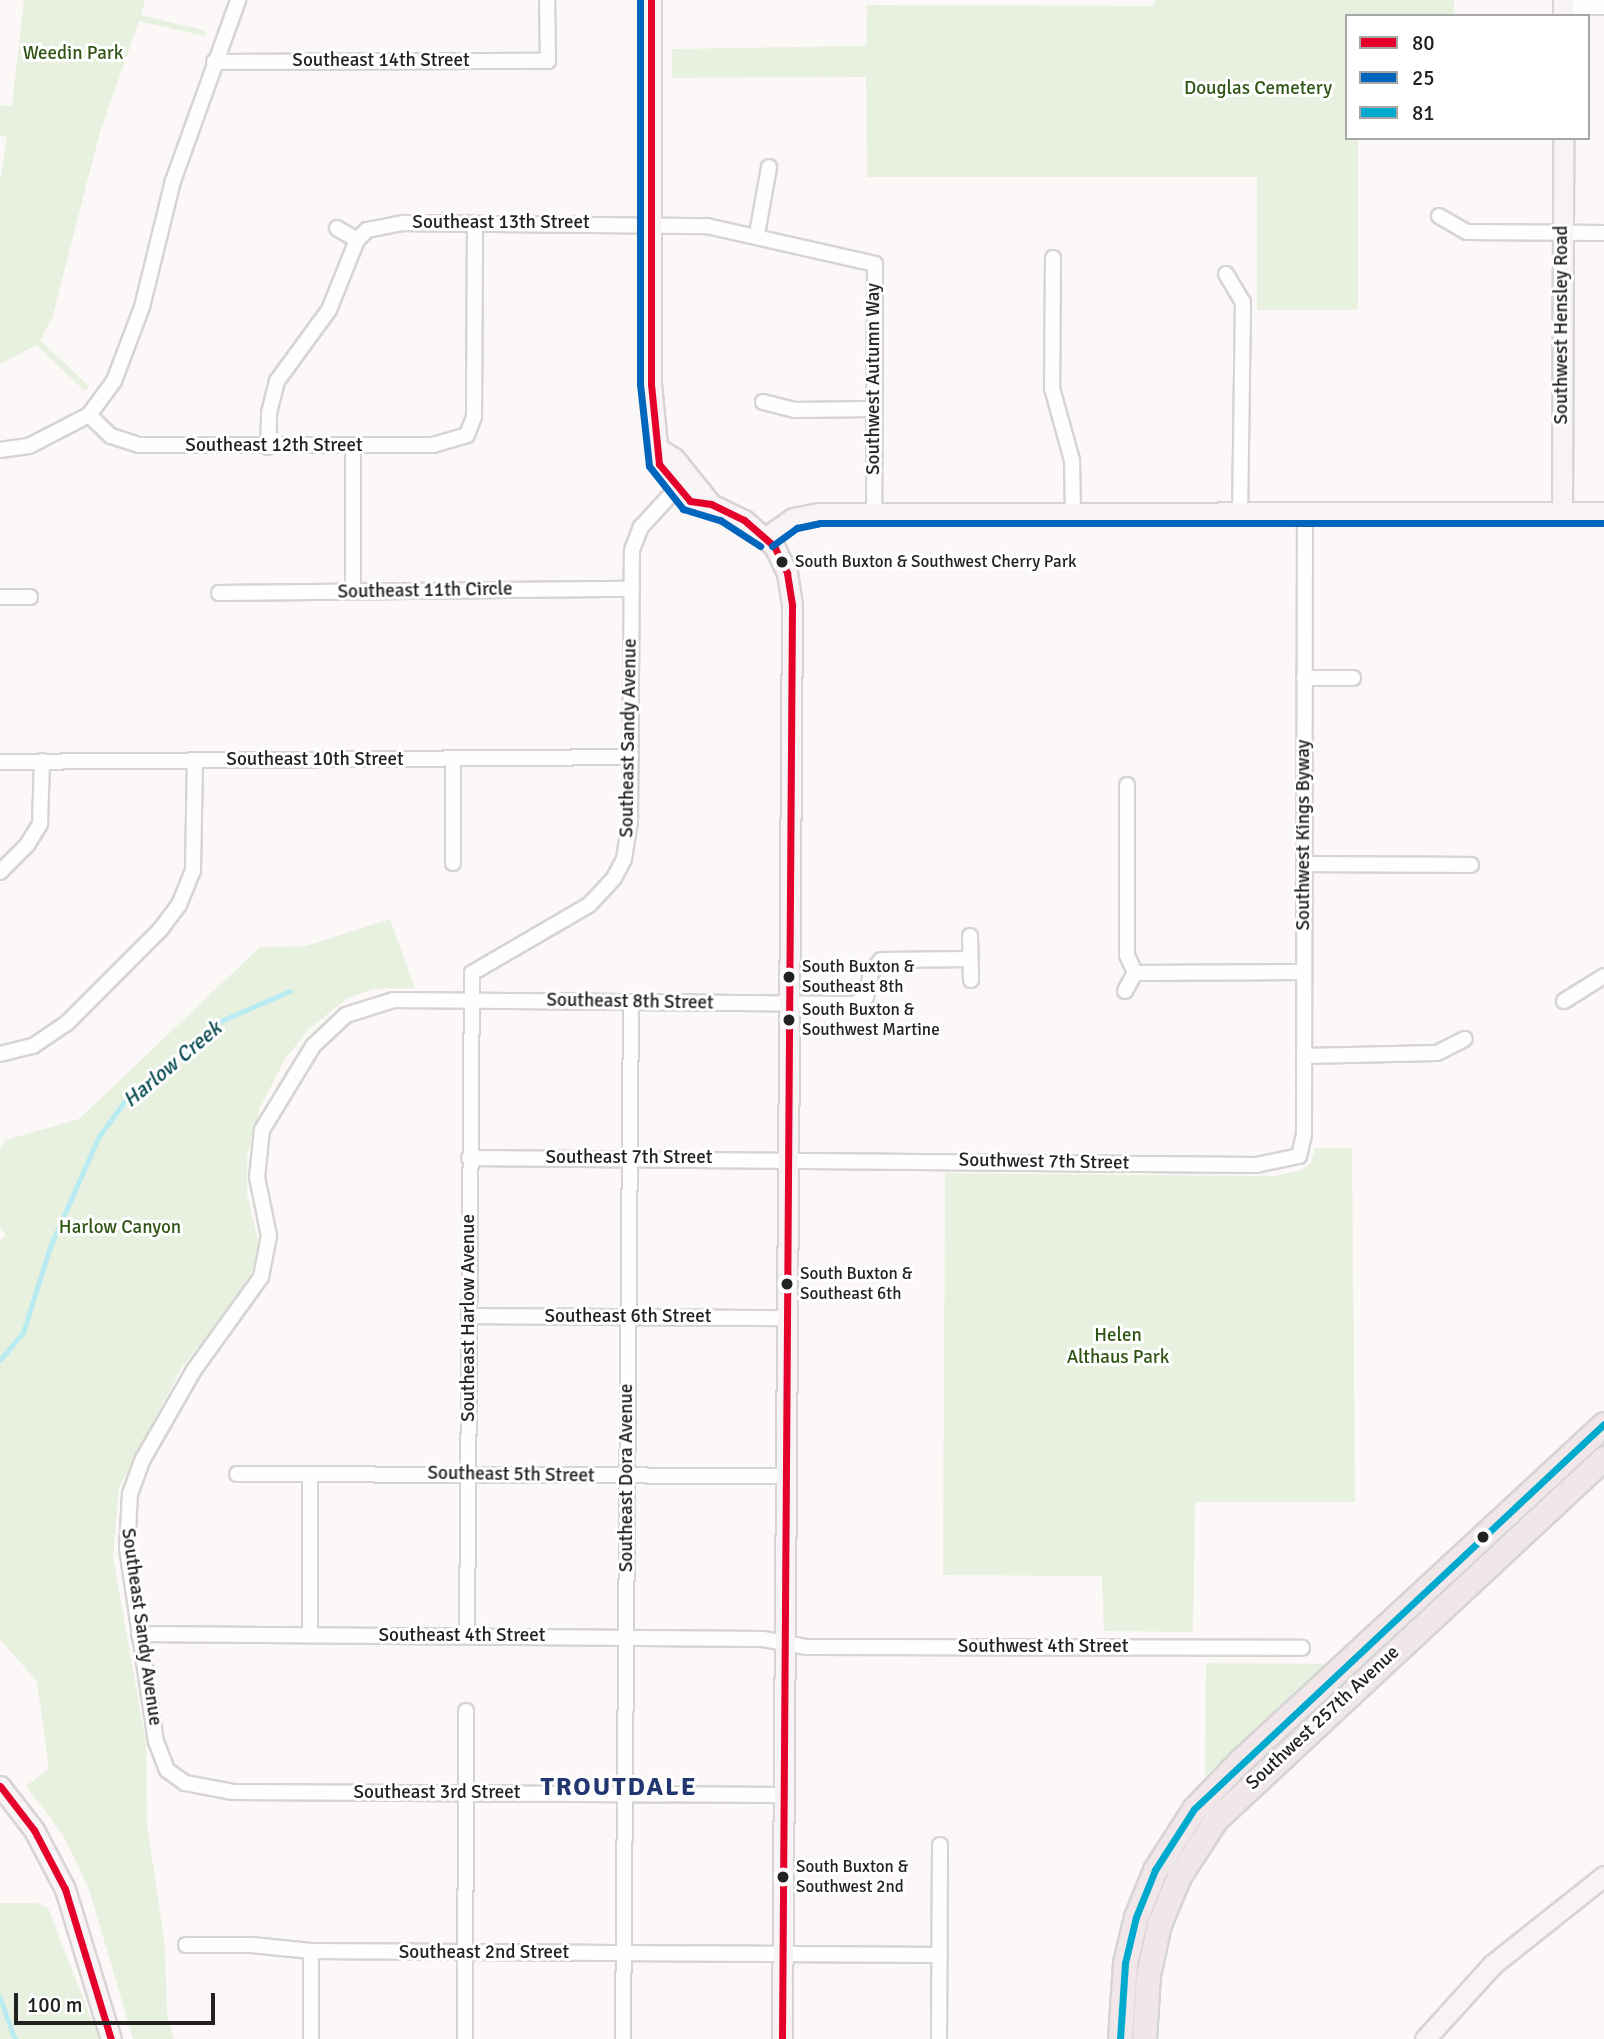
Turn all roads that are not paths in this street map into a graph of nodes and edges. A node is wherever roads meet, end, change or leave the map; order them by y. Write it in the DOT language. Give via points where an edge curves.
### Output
graph roads {
  1 [pos="238,0"];
  2 [pos="547,0"];
  3 [pos="651,0"];
  4 [pos="1563,7"];
  5 [pos="1604,7"];
  6 [pos="214,62"];
  7 [pos="1563,140"];
  8 [pos="769,167"];
  9 [pos="1439,216"];
  10 [pos="651,223"];
  11 [pos="475,224"];
  12 [pos="337,228"];
  13 [pos="1562,232"];
  14 [pos="1604,233"];
  15 [pos="757,234"];
  16 [pos="357,240"];
  17 [pos="1053,258"];
  18 [pos="1226,274"];
  19 [pos="763,402"];
  20 [pos="874,409"];
  21 [pos="89,415"];
  22 [pos="353,446"];
  23 [pos="268,447"];
  24 [pos="0,450"];
  25 [pos="661,450"];
  26 [pos="676,489"];
  27 [pos="711,504"];
  28 [pos="874,512"];
  29 [pos="1073,512"];
  30 [pos="1240,512"];
  31 [pos="1305,512"];
  32 [pos="1562,512"];
  33 [pos="1604,512"];
  34 [pos="766,537"];
  35 [pos="632,589"];
  36 [pos="353,592"];
  37 [pos="219,593"];
  38 [pos="0,597"];
  39 [pos="30,597"];
  40 [pos="1304,678"];
  41 [pos="1353,678"];
  42 [pos="631,757"];
  43 [pos="453,759"];
  44 [pos="195,760"];
  45 [pos="42,761"];
  46 [pos="0,762"];
  47 [pos="1127,785"];
  48 [pos="453,863"];
  49 [pos="1304,864"];
  50 [pos="1471,865"];
  51 [pos="0,872"];
  52 [pos="970,936"];
  53 [pos="970,959"];
  54 [pos="1303,972"];
  55 [pos="1135,973"];
  56 [pos="1604,976"];
  57 [pos="971,980"];
  58 [pos="1125,991"];
  59 [pos="471,1001"];
  60 [pos="1564,1001"];
  61 [pos="631,1002"];
  62 [pos="790,1004"];
  63 [pos="1465,1039"];
  64 [pos="0,1054"];
  65 [pos="1304,1056"];
  66 [pos="1299,1156"];
  67 [pos="469,1158"];
  68 [pos="788,1158"];
  69 [pos="629,1159"];
  70 [pos="469,1316"];
  71 [pos="628,1317"];
  72 [pos="787,1318"];
  73 [pos="1604,1424"];
  74 [pos="1604,1458"];
  75 [pos="237,1474"];
  76 [pos="310,1474"];
  77 [pos="468,1474"];
  78 [pos="628,1476"];
  79 [pos="786,1476"];
  80 [pos="139,1634"];
  81 [pos="310,1635"];
  82 [pos="467,1636"];
  83 [pos="626,1637"];
  84 [pos="785,1642"];
  85 [pos="1302,1648"];
  86 [pos="466,1711"];
  87 [pos="176,1779"];
  88 [pos="0,1786"];
  89 [pos="466,1792"];
  90 [pos="625,1794"];
  91 [pos="784,1795"];
  92 [pos="940,1845"];
  93 [pos="1604,1876"];
  94 [pos="187,1945"];
  95 [pos="311,1951"];
  96 [pos="466,1952"];
  97 [pos="624,1954"];
  98 [pos="782,1954"];
  99 [pos="940,1955"];
  100 [pos="111,2039"];
  101 [pos="311,2039"];
  102 [pos="465,2039"];
  103 [pos="623,2039"];
  104 [pos="782,2039"];
  105 [pos="939,2039"];
  106 [pos="1120,2039"];
  107 [pos="1144,2039"];
  108 [pos="1426,2039"];
  1 -- 6 [label="street"];
  2 -- 6 [label="street, Southeast 14th Street" via="548,61"];
  3 -- 10 [label="main road"];
  4 -- 5 [label="street"];
  6 -- 21 [label="street" via="173,181 132,343 114,381"];
  7 -- 13 [label="main road, Southwest Hensley Road"];
  8 -- 15 [label="street"];
  9 -- 13 [label="street" via="1467,232"];
  10 -- 11 [label="street, Southeast 13th Street"];
  10 -- 15 [label="street, Southwest Autumn Way"];
  10 -- 25 [label="main road" via="652,409"];
  11 -- 16 [label="street, Southeast 13th Street" via="382,225"];
  11 -- 22 [label="street, Southeast 12th Street" via="473,438 433,445"];
  12 -- 16 [label="street"];
  13 -- 14 [label="street"];
  13 -- 32 [label="main road, Southwest Hensley Road"];
  15 -- 20 [label="street, Southwest Autumn Way" via="875,264"];
  16 -- 23 [label="street" via="334,302 277,381 269,413"];
  17 -- 29 [label="street" via="1052,388 1072,460"];
  18 -- 30 [label="street" via="1243,302"];
  19 -- 20 [label="street" via="794,410"];
  20 -- 28 [label="street, Southwest Autumn Way"];
  21 -- 23 [label="street, Southeast 12th Street" via="126,443"];
  21 -- 24 [label="street" via="29,446"];
  22 -- 23 [label="street, Southeast 12th Street"];
  22 -- 36 [label="street"];
  25 -- 26 [label="main road" via="659,464"];
  25 -- 27 [label="main road" via="674,458"];
  26 -- 27 [label="main road" via="698,505"];
  26 -- 35 [label="street, Southeast Sandy Avenue" via="636,536"];
  27 -- 34 [label="main road"];
  28 -- 29 [label="main road"];
  28 -- 34 [label="main road" via="805,514"];
  29 -- 30 [label="main road"];
  30 -- 31 [label="main road"];
  31 -- 32 [label="main road"];
  31 -- 40 [label="street, Southwest Kings Byway"];
  32 -- 33 [label="main road"];
  34 -- 62 [label="main road" via="787,573 792,606"];
  35 -- 36 [label="street, Southeast 11th Circle"];
  35 -- 42 [label="street, Southeast Sandy Avenue"];
  36 -- 37 [label="street, Southeast 11th Circle"];
  38 -- 39 [label="street"];
  40 -- 41 [label="street"];
  40 -- 49 [label="street, Southwest Kings Byway"];
  42 -- 43 [label="street, Southeast 10th Street"];
  42 -- 59 [label="street, Southeast Sandy Avenue" via="628,843 614,878 589,905 518,950 477,967"];
  43 -- 44 [label="street, Southeast 10th Street"];
  43 -- 48 [label="street"];
  44 -- 45 [label="street, Southeast 10th Street"];
  44 -- 64 [label="street" via="193,872 179,905 160,930 58,1030 33,1046"];
  45 -- 46 [label="street, Southeast 10th Street"];
  45 -- 51 [label="street" via="40,824"];
  47 -- 55 [label="street" via="1127,955"];
  49 -- 50 [label="street"];
  49 -- 54 [label="street, Southwest Kings Byway"];
  52 -- 53 [label="street"];
  53 -- 57 [label="street"];
  53 -- 62 [label="street, Southeast 8th Street" via="881,960 875,964 869,992 861,1002"];
  54 -- 55 [label="street"];
  54 -- 65 [label="street, Southwest Kings Byway"];
  55 -- 58 [label="street"];
  56 -- 60 [label="street"];
  59 -- 61 [label="street, Southeast 8th Street"];
  59 -- 67 [label="street, Southeast Harlow Avenue"];
  59 -- 80 [label="street, Southeast Sandy Avenue" via="386,1001 346,1014 313,1046 270,1111 257,1165 269,1236 261,1277 194,1370 143,1459 130,1494 127,1549"];
  61 -- 62 [label="street, Southeast 8th Street"];
  61 -- 69 [label="street, Southeast Dora Avenue"];
  62 -- 68 [label="main road"];
  63 -- 65 [label="street" via="1437,1053"];
  65 -- 66 [label="street, Southwest Kings Byway"];
  66 -- 68 [label="street, Southwest 7th Street" via="1256,1165"];
  67 -- 69 [label="street, Southeast 7th Street"];
  67 -- 70 [label="street, Southeast Harlow Avenue"];
  68 -- 69 [label="street, Southeast 7th Street"];
  68 -- 72 [label="main road"];
  69 -- 71 [label="street, Southeast Dora Avenue"];
  70 -- 71 [label="street, Southeast 6th Street"];
  70 -- 77 [label="street, Southeast Harlow Avenue"];
  71 -- 72 [label="street, Southeast 6th Street"];
  71 -- 78 [label="street, Southeast Dora Avenue"];
  72 -- 79 [label="main road"];
  73 -- 106 [label="main road, Southwest 257th Avenue" via="1194,1809 1155,1870 1136,1917 1125,1963"];
  74 -- 107 [label="main road, Southwest 257th Avenue" via="1216,1819 1179,1876 1159,1924 1148,1975"];
  75 -- 76 [label="street, Southeast 5th Street"];
  76 -- 77 [label="street, Southeast 5th Street"];
  76 -- 81 [label="street"];
  77 -- 78 [label="street, Southeast 5th Street"];
  77 -- 82 [label="street, Southeast Harlow Avenue"];
  78 -- 79 [label="street, Southeast 5th Street"];
  78 -- 83 [label="street, Southeast Dora Avenue"];
  79 -- 84 [label="main road"];
  80 -- 81 [label="street, Southeast 4th Street"];
  80 -- 87 [label="street, Southeast Sandy Avenue" via="159,1752"];
  81 -- 82 [label="street, Southeast 4th Street"];
  82 -- 83 [label="street, Southeast 4th Street"];
  83 -- 84 [label="street, Southeast 4th Street"];
  83 -- 90 [label="street, Southeast Dora Avenue"];
  84 -- 85 [label="street, Southwest 4th Street" via="807,1647"];
  84 -- 91 [label="main road"];
  86 -- 89 [label="street"];
  87 -- 89 [label="street, Southeast 3rd Street" via="199,1788 233,1792"];
  88 -- 100 [label="main road" via="34,1830 65,1889"];
  89 -- 90 [label="street, Southeast 3rd Street"];
  89 -- 96 [label="street"];
  90 -- 91 [label="street, Southeast 3rd Street"];
  90 -- 97 [label="street, Southeast Dora Avenue"];
  91 -- 98 [label="main road"];
  92 -- 99 [label="street"];
  93 -- 108 [label="main road" via="1492,1965"];
  94 -- 95 [label="street, Southeast 2nd Street"];
  95 -- 96 [label="street, Southeast 2nd Street"];
  95 -- 101 [label="street"];
  96 -- 97 [label="street, Southeast 2nd Street"];
  96 -- 102 [label="street"];
  97 -- 98 [label="street, Southeast 2nd Street"];
  97 -- 103 [label="street, Southeast Dora Avenue"];
  98 -- 99 [label="street, Southeast 2nd Street"];
  98 -- 104 [label="main road"];
  99 -- 105 [label="street"];
}
